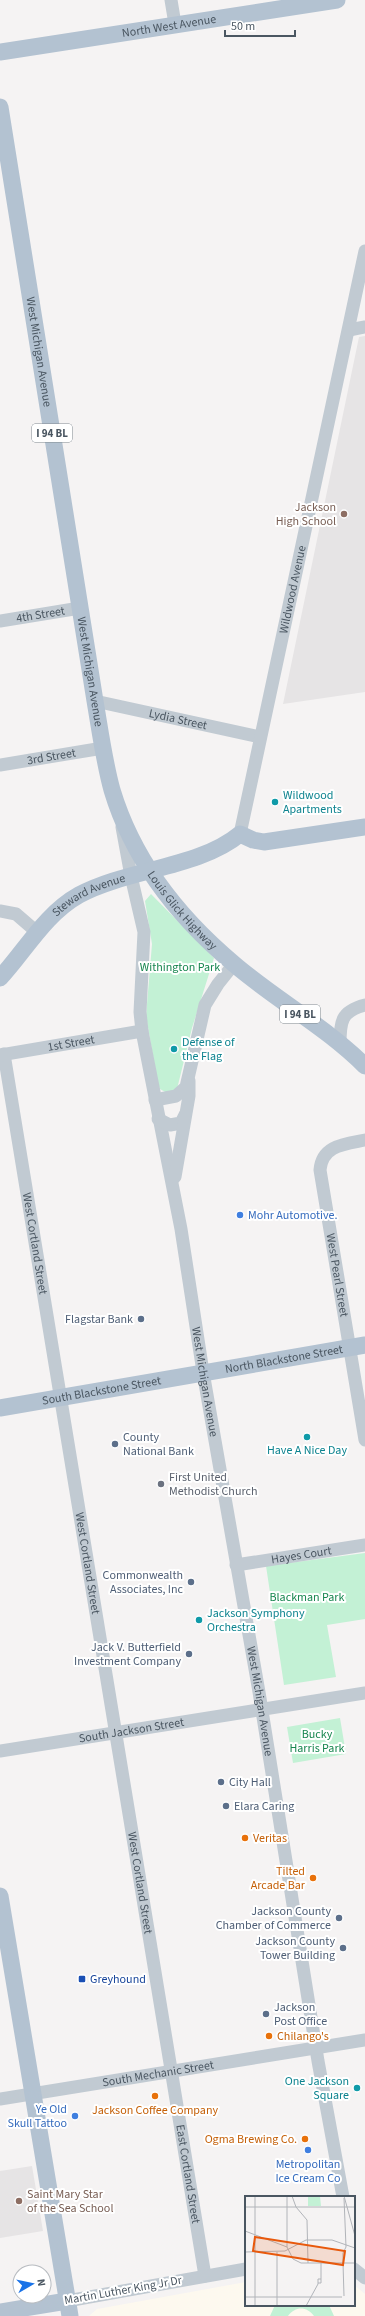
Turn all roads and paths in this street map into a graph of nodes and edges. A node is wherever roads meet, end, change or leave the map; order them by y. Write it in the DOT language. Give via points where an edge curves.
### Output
graph roads {
  1 [pos="171,0"];
  2 [pos="337,0"];
  3 [pos="175,24"];
  4 [pos="0,52"];
  5 [pos="0,107"];
  6 [pos="365,251"];
  7 [pos="365,327"];
  8 [pos="349,330"];
  9 [pos="80,608"];
  10 [pos="0,621"];
  11 [pos="95,701"];
  12 [pos="260,737"];
  13 [pos="105,755"];
  14 [pos="0,765"];
  15 [pos="121,818"];
  16 [pos="365,827"];
  17 [pos="240,834"];
  18 [pos="148,871"];
  19 [pos="131,876"];
  20 [pos="0,911"];
  21 [pos="38,932"];
  22 [pos="234,964"];
  23 [pos="0,978"];
  24 [pos="365,1005"];
  25 [pos="142,1031"];
  26 [pos="340,1044"];
  27 [pos="2,1055"];
  28 [pos="365,1066"];
  29 [pos="188,1079"];
  30 [pos="155,1100"];
  31 [pos="185,1115"];
  32 [pos="158,1119"];
  33 [pos="365,1140"];
  34 [pos="174,1188"];
  35 [pos="357,1347"];
  36 [pos="203,1372"];
  37 [pos="59,1396"];
  38 [pos="0,1408"];
  39 [pos="365,1440"];
  40 [pos="365,1545"];
  41 [pos="236,1565"];
  42 [pos="365,1692"];
  43 [pos="262,1709"];
  44 [pos="115,1733"];
  45 [pos="0,1751"];
  46 [pos="0,1896"];
  47 [pos="365,2040"];
  48 [pos="317,2048"];
  49 [pos="171,2073"];
  50 [pos="32,2094"];
  51 [pos="0,2099"];
  52 [pos="343,2196"];
  53 [pos="245,2269"];
  54 [pos="355,2270"];
  55 [pos="205,2276"];
  56 [pos="365,2278"];
  57 [pos="68,2308"];
  58 [pos="0,2312"];
  1 -- 3 [label="street"];
  2 -- 3 [label="main road, North West Avenue"];
  3 -- 4 [label="main road, North West Avenue"];
  5 -- 9 [label="main road, West Michigan Avenue / I 94 BL"];
  6 -- 8 [label="street, Wildwood Avenue"];
  7 -- 8 [label="street"];
  8 -- 12 [label="street, Wildwood Avenue"];
  9 -- 10 [label="street, 4th Street"];
  9 -- 11 [label="main road, West Michigan Avenue / I 94 BL"];
  11 -- 12 [label="street, Lydia Street"];
  11 -- 13 [label="main road, West Michigan Avenue / I 94 BL"];
  12 -- 17 [label="street, Wildwood Avenue"];
  13 -- 14 [label="street, 3rd Street"];
  13 -- 15 [label="main road, Louis Glick Highway / I 94 BL"];
  15 -- 18 [label="main road, Louis Glick Highway / I 94 BL" via="134,848"];
  15 -- 19 [label="street, West Michigan Avenue"];
  16 -- 17 [label="main road" via="264,842"];
  17 -- 18 [label="main road, Steward Avenue" via="219,848"];
  18 -- 19 [label="main road, Steward Avenue"];
  18 -- 22 [label="main road, Louis Glick Highway / I 94 BL" via="180,911"];
  19 -- 21 [label="main road, Steward Avenue" via="94,888 73,899"];
  19 -- 25 [label="street, West Michigan Avenue" via="144,932 140,1012"];
  20 -- 21 [label="street" via="16,914"];
  21 -- 23 [label="main road, Steward Avenue"];
  22 -- 26 [label="main road, Louis Glick Highway / I 94 BL"];
  22 -- 29 [label="street, West Michigan Avenue" via="211,994 206,1005"];
  24 -- 26 [label="street" via="352,1009 344,1017 340,1030"];
  25 -- 27 [label="street, 1st Street"];
  25 -- 30 [label="street, West Michigan Avenue"];
  26 -- 28 [label="main road, Louis Glick Highway / I 94 BL"];
  27 -- 37 [label="street, West Cortland Street"];
  29 -- 30 [label="street, West Michigan Avenue" via="179,1094"];
  29 -- 31 [label="street, West Michigan Avenue" via="189,1096"];
  30 -- 32 [label="street, West Michigan Avenue"];
  31 -- 32 [label="street" via="181,1122 175,1125 166,1124"];
  31 -- 34 [label="street, West Michigan Avenue" via="175,1165"];
  32 -- 34 [label="street, West Michigan Avenue"];
  33 -- 35 [label="street, West Pearl Street" via="342,1144 331,1149 323,1157 320,1170"];
  34 -- 36 [label="street, West Michigan Avenue"];
  35 -- 36 [label="main road, North Blackstone Street"];
  35 -- 39 [label="street, West Pearl Street"];
  36 -- 37 [label="main road, South Blackstone Street"];
  36 -- 41 [label="street, West Michigan Avenue"];
  37 -- 38 [label="main road, South Blackstone Street"];
  37 -- 44 [label="street, West Cortland Street"];
  40 -- 41 [label="street, Hayes Court"];
  41 -- 43 [label="street, West Michigan Avenue"];
  42 -- 43 [label="street, South Jackson Street"];
  43 -- 44 [label="street, South Jackson Street"];
  43 -- 48 [label="street, West Michigan Avenue"];
  44 -- 45 [label="street, South Jackson Street"];
  44 -- 49 [label="street, West Cortland Street"];
  46 -- 50 [label="main road"];
  47 -- 48 [label="street, South Mechanic Street"];
  48 -- 49 [label="street, South Mechanic Street"];
  48 -- 52 [label="street, West Michigan Avenue"];
  49 -- 50 [label="street, South Mechanic Street"];
  49 -- 55 [label="street, East Cortland Street"];
  50 -- 51 [label="street, South Mechanic Street"];
  50 -- 57 [label="main road"];
  53 -- 55 [label="street, Martin Luther King Jr Dr"];
  54 -- 56 [label="street"];
  55 -- 57 [label="street, Martin Luther King Jr Dr"];
  57 -- 58 [label="main road, Martin Luther King Jr Dr"];
}
